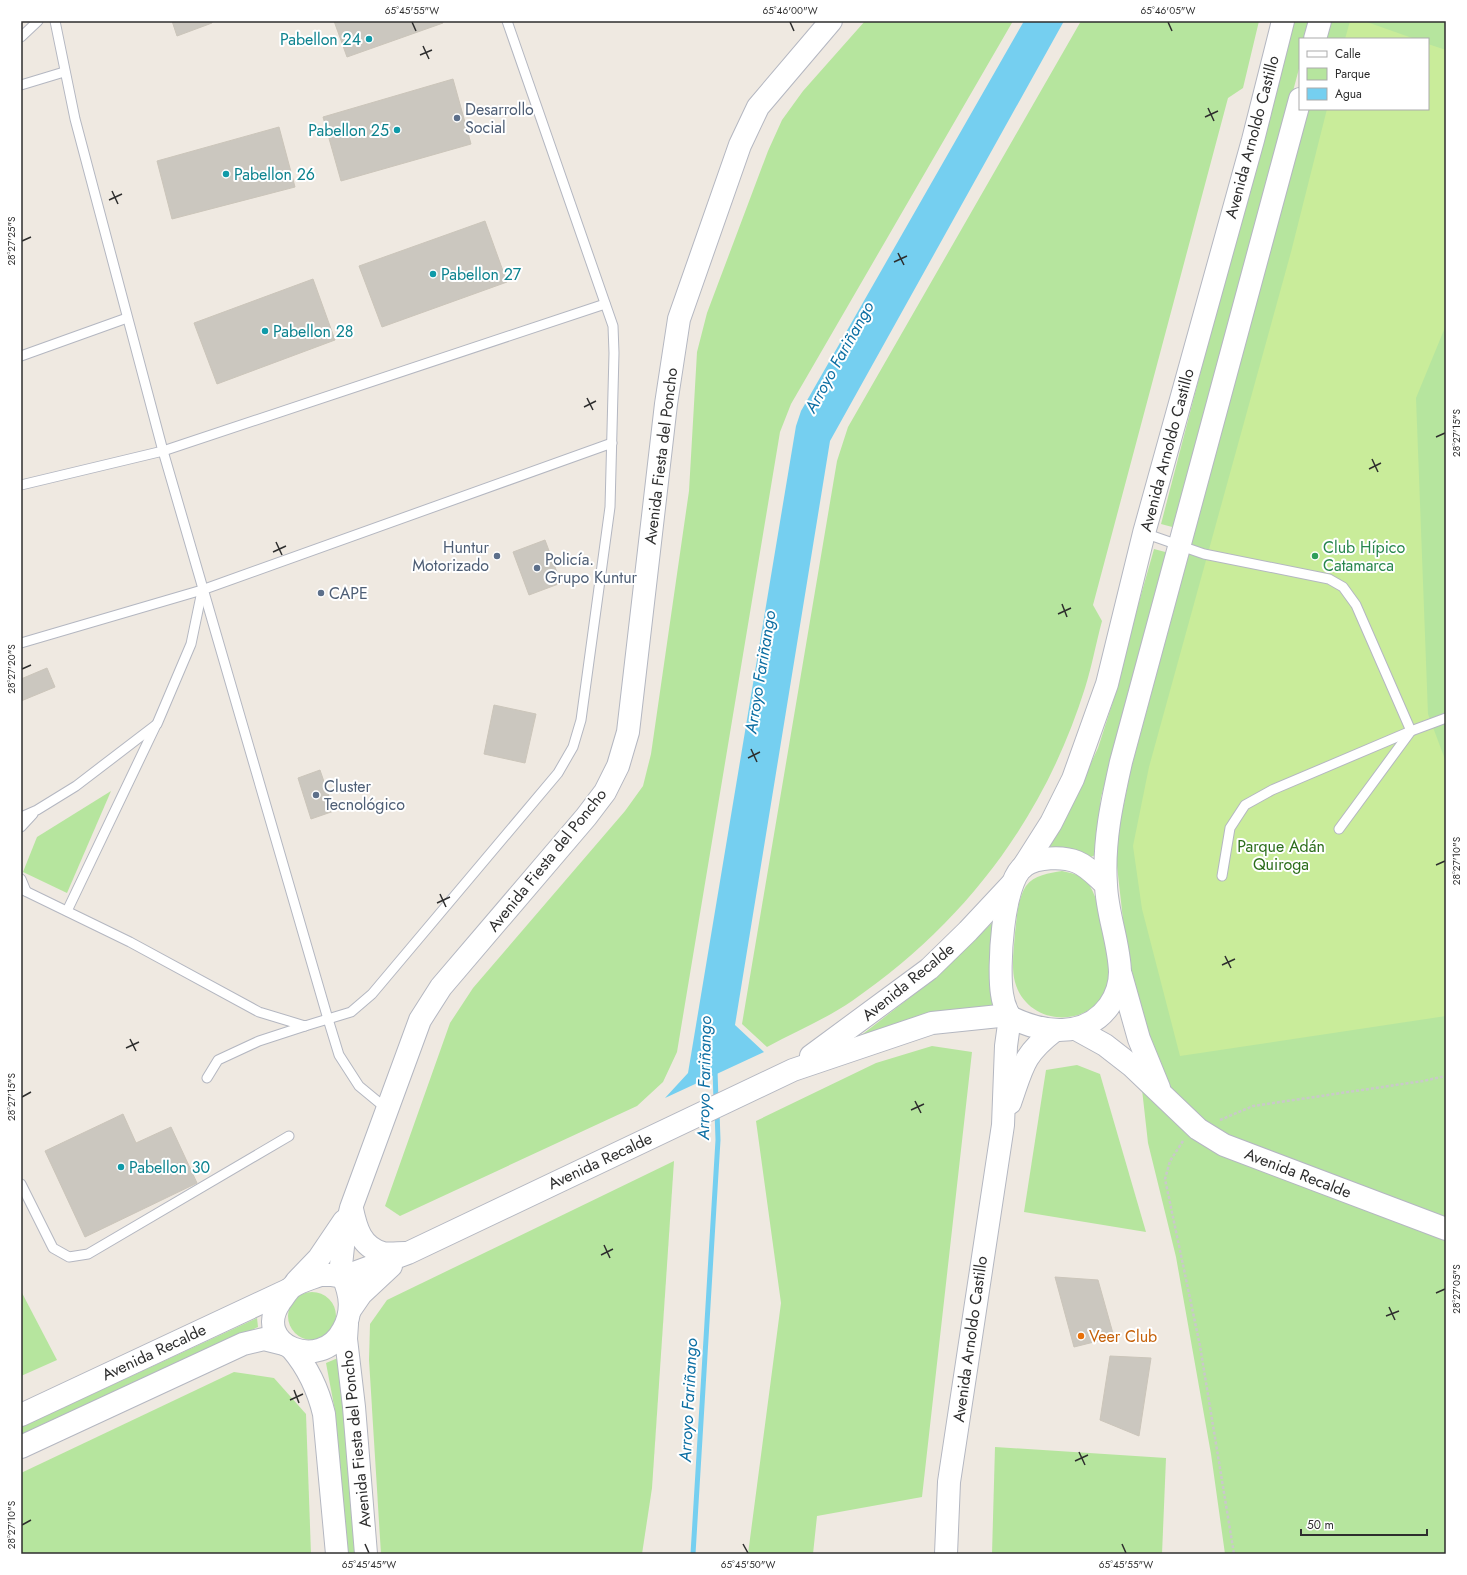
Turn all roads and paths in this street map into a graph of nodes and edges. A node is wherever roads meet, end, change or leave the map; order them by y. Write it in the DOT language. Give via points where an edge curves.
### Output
graph roads {
  1 [pos="38,21"];
  2 [pos="55,21"];
  3 [pos="507,21"];
  4 [pos="831,21"];
  5 [pos="1283,21"];
  6 [pos="1320,21"];
  7 [pos="21,37"];
  8 [pos="1316,38"];
  9 [pos="64,72"];
  10 [pos="21,86"];
  11 [pos="1299,103"];
  12 [pos="605,304"];
  13 [pos="128,318"];
  14 [pos="21,356"];
  15 [pos="612,443"];
  16 [pos="163,451"];
  17 [pos="21,485"];
  18 [pos="1144,533"];
  19 [pos="1180,544"];
  20 [pos="202,590"];
  21 [pos="21,642"];
  22 [pos="1446,718"];
  23 [pos="157,724"];
  24 [pos="1411,731"];
  25 [pos="37,810"];
  26 [pos="21,817"];
  27 [pos="21,827"];
  28 [pos="1340,829"];
  29 [pos="1018,875"];
  30 [pos="1222,876"];
  31 [pos="21,879"];
  32 [pos="1106,886"];
  33 [pos="24,890"];
  34 [pos="67,911"];
  35 [pos="1120,972"];
  36 [pos="1010,1016"];
  37 [pos="328,1019"];
  38 [pos="305,1026"];
  39 [pos="1076,1029"];
  40 [pos="1054,1030"];
  41 [pos="793,1070"];
  42 [pos="1446,1076"];
  43 [pos="207,1078"];
  44 [pos="1162,1095"];
  45 [pos="388,1110"];
  46 [pos="1003,1125"];
  47 [pos="1198,1130"];
  48 [pos="289,1136"];
  49 [pos="21,1184"];
  50 [pos="352,1208"];
  51 [pos="1446,1229"];
  52 [pos="408,1253"];
  53 [pos="341,1276"];
  54 [pos="290,1288"];
  55 [pos="348,1317"];
  56 [pos="288,1347"];
  57 [pos="21,1415"];
  58 [pos="21,1447"];
  59 [pos="337,1554"];
  60 [pos="366,1554"];
  61 [pos="946,1554"];
  62 [pos="1234,1554"];
  1 -- 7 [label="lane"];
  2 -- 9 [label="lane"];
  3 -- 12 [label="lane"];
  4 -- 45 [label="main road, Avenida Fiesta del Poncho" via="758,107 740,145 679,319 665,412 628,732 618,766 606,792 586,817 441,987 420,1020"];
  5 -- 18 [label="main road, Avenida Arnoldo Castillo" via="1253,140"];
  6 -- 8 [label="main road"];
  9 -- 10 [label="lane"];
  9 -- 13 [label="lane"];
  11 -- 19 [label="main road"];
  12 -- 15 [label="lane" via="613,326"];
  12 -- 16 [label="lane"];
  13 -- 14 [label="lane"];
  13 -- 16 [label="lane"];
  15 -- 20 [label="lane"];
  15 -- 37 [label="lane" via="610,507 581,720 572,746 558,773 372,994 351,1012"];
  16 -- 17 [label="lane"];
  16 -- 20 [label="lane"];
  18 -- 19 [label="lane"];
  18 -- 29 [label="main road, Avenida Arnoldo Castillo" via="1107,684 1073,779"];
  19 -- 24 [label="lane" via="1204,554 1329,579 1343,587 1356,605"];
  19 -- 32 [label="main road" via="1109,815"];
  20 -- 21 [label="lane"];
  20 -- 23 [label="lane" via="191,644"];
  20 -- 37 [label="lane"];
  22 -- 24 [label="lane"];
  23 -- 25 [label="lane" via="76,786"];
  23 -- 34 [label="lane"];
  24 -- 28 [label="lane"];
  24 -- 30 [label="lane" via="1272,790 1245,805 1230,828"];
  25 -- 26 [label="lane"];
  25 -- 27 [label="lane"];
  29 -- 32 [label="main road" via="1042,860 1059,859 1077,862 1093,872"];
  29 -- 36 [label="main road" via="1005,916 1000,964 1002,994"];
  29 -- 41 [label="main road, Avenida Recalde" via="968,931 929,969"];
  31 -- 33 [label="lane"];
  32 -- 35 [label="main road, Avenida Recalde"];
  33 -- 34 [label="lane"];
  34 -- 38 [label="lane" via="130,942 258,1012"];
  35 -- 39 [label="main road" via="1114,999 1105,1012"];
  35 -- 44 [label="main road, Avenida Recalde" via="1139,1039"];
  36 -- 40 [label="main road" via="1031,1026"];
  36 -- 41 [label="main road, Avenida Recalde" via="932,1023"];
  36 -- 46 [label="main road, Avenida Arnoldo Castillo" via="1006,1046"];
  37 -- 38 [label="lane"];
  37 -- 45 [label="lane" via="340,1056 359,1086"];
  38 -- 43 [label="lane" via="259,1041 218,1060"];
  39 -- 40 [label="main road"];
  39 -- 44 [label="main road, Avenida Recalde" via="1105,1044"];
  40 -- 46 [label="main road, Avenida Arnoldo Castillo" via="1029,1053"];
  41 -- 52 [label="main road, Avenida Recalde"];
  42 -- 47 [label="path" via="1423,1082 1253,1106"];
  44 -- 47 [label="main road, Avenida Recalde"];
  45 -- 50 [label="main road, Avenida Fiesta del Poncho"];
  46 -- 61 [label="main road, Avenida Arnoldo Castillo" via="949,1482"];
  47 -- 51 [label="main road, Avenida Recalde" via="1224,1145"];
  47 -- 62 [label="path" via="1182,1142 1170,1161 1165,1179 1200,1346"];
  48 -- 49 [label="lane" via="88,1254 69,1257 53,1248"];
  50 -- 52 [label="main road" via="360,1236 370,1246 383,1253"];
  50 -- 53 [label="main road, Avenida Fiesta del Poncho" via="344,1237"];
  50 -- 54 [label="main road, Avenida Fiesta del Poncho" via="318,1258"];
  52 -- 53 [label="main road, Avenida Recalde"];
  52 -- 55 [label="main road, Avenida Recalde" via="383,1271 361,1294"];
  53 -- 54 [label="main road" via="320,1275"];
  53 -- 55 [label="main road" via="348,1288"];
  54 -- 56 [label="main road" via="274,1313 276,1331"];
  54 -- 57 [label="main road, Avenida Recalde"];
  55 -- 56 [label="main road" via="340,1335 327,1347 316,1351"];
  55 -- 60 [label="main road, Avenida Fiesta del Poncho" via="346,1340"];
  56 -- 58 [label="main road, Avenida Recalde" via="264,1339 243,1344"];
  56 -- 59 [label="main road, Avenida Fiesta del Poncho" via="304,1363 312,1377 324,1414"];
}
